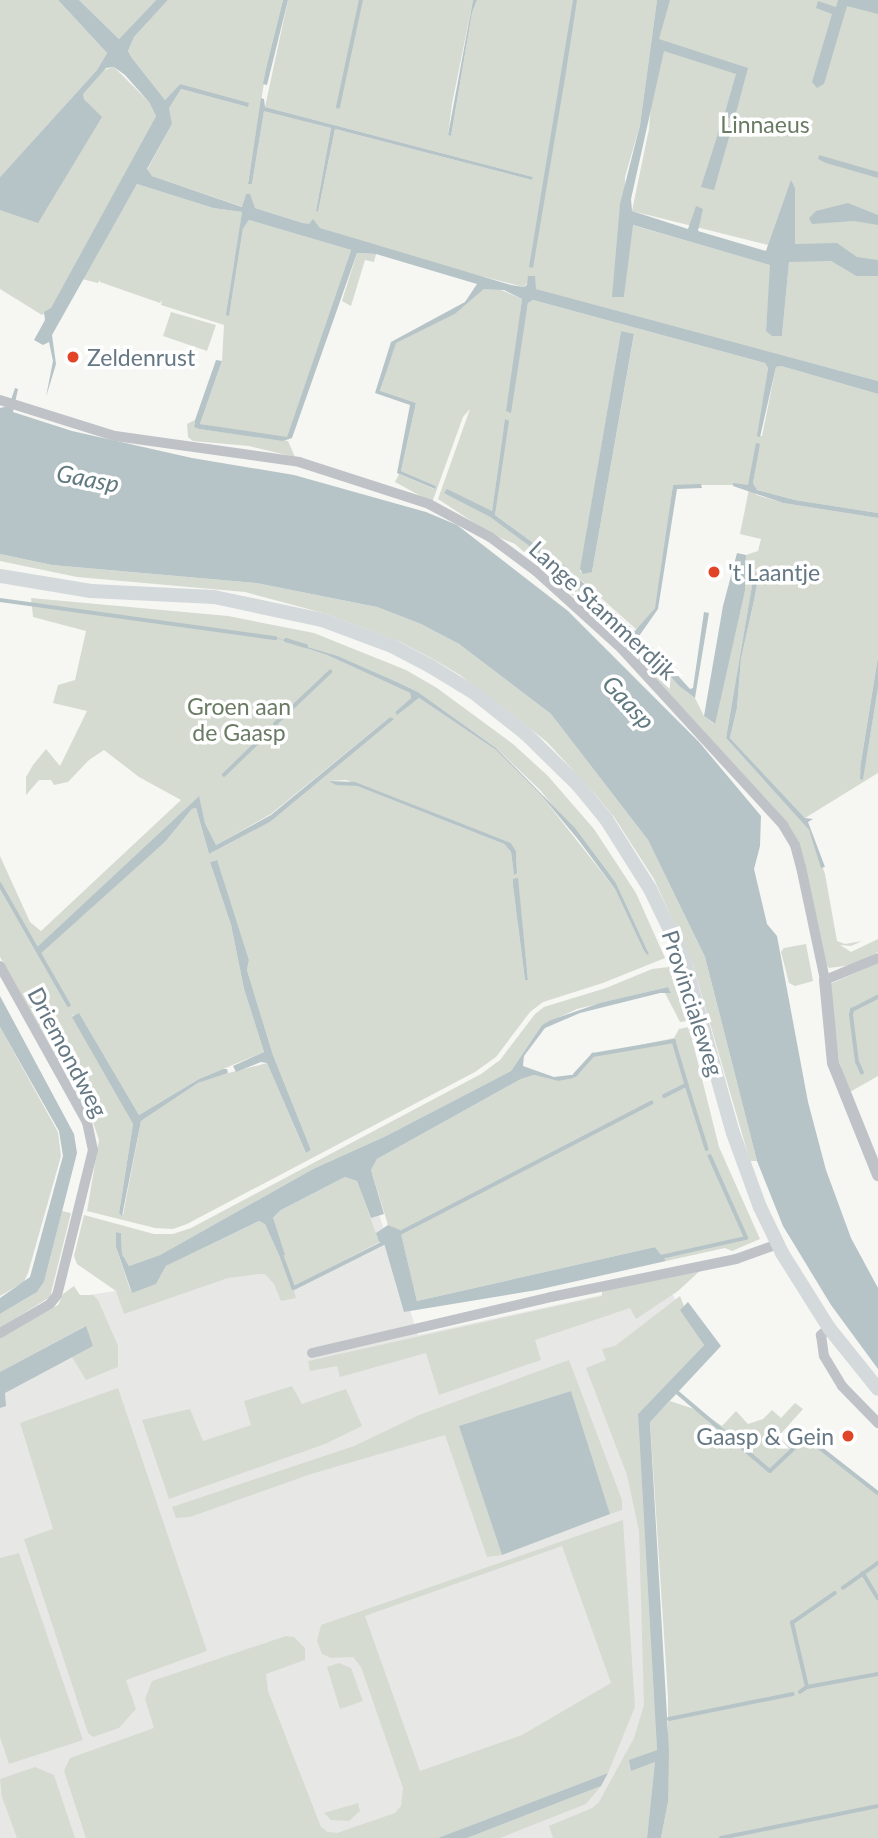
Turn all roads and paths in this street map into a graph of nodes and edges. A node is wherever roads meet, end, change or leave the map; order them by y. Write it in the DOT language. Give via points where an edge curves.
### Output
graph roads {
  1 [pos="8,402"];
  2 [pos="0,567"];
  3 [pos="0,576"];
  4 [pos="122,591"];
  5 [pos="878,958"];
  6 [pos="0,966"];
  7 [pos="825,980"];
  8 [pos="878,1175"];
  9 [pos="778,1244"];
  10 [pos="829,1328"];
  11 [pos="0,1333"];
  12 [pos="312,1353"];
  13 [pos="878,1389"];
  14 [pos="878,1423"];
  1 -- 7 [label="street, Lange Stammerdijk" via="115,436 299,462 429,504 490,537 536,571 622,649 783,825 801,867"];
  2 -- 4 [label="main road, Provincialeweg"];
  3 -- 4 [label="main road, Provincialeweg" via="91,591"];
  4 -- 9 [label="main road, Provincialeweg" via="239,600 356,631 451,677 552,758 620,838 666,920 687,970 743,1164"];
  5 -- 7 [label="street"];
  6 -- 11 [label="street, Driemondweg" via="87,1122 93,1150 57,1295 50,1304"];
  7 -- 8 [label="street, Lange Stammerdijk" via="833,1063"];
  9 -- 10 [label="main road, Provincialeweg"];
  9 -- 12 [label="street" via="736,1259"];
  10 -- 13 [label="main road, Provincialeweg"];
  10 -- 14 [label="street" via="821,1335 824,1356 842,1386"];
}
